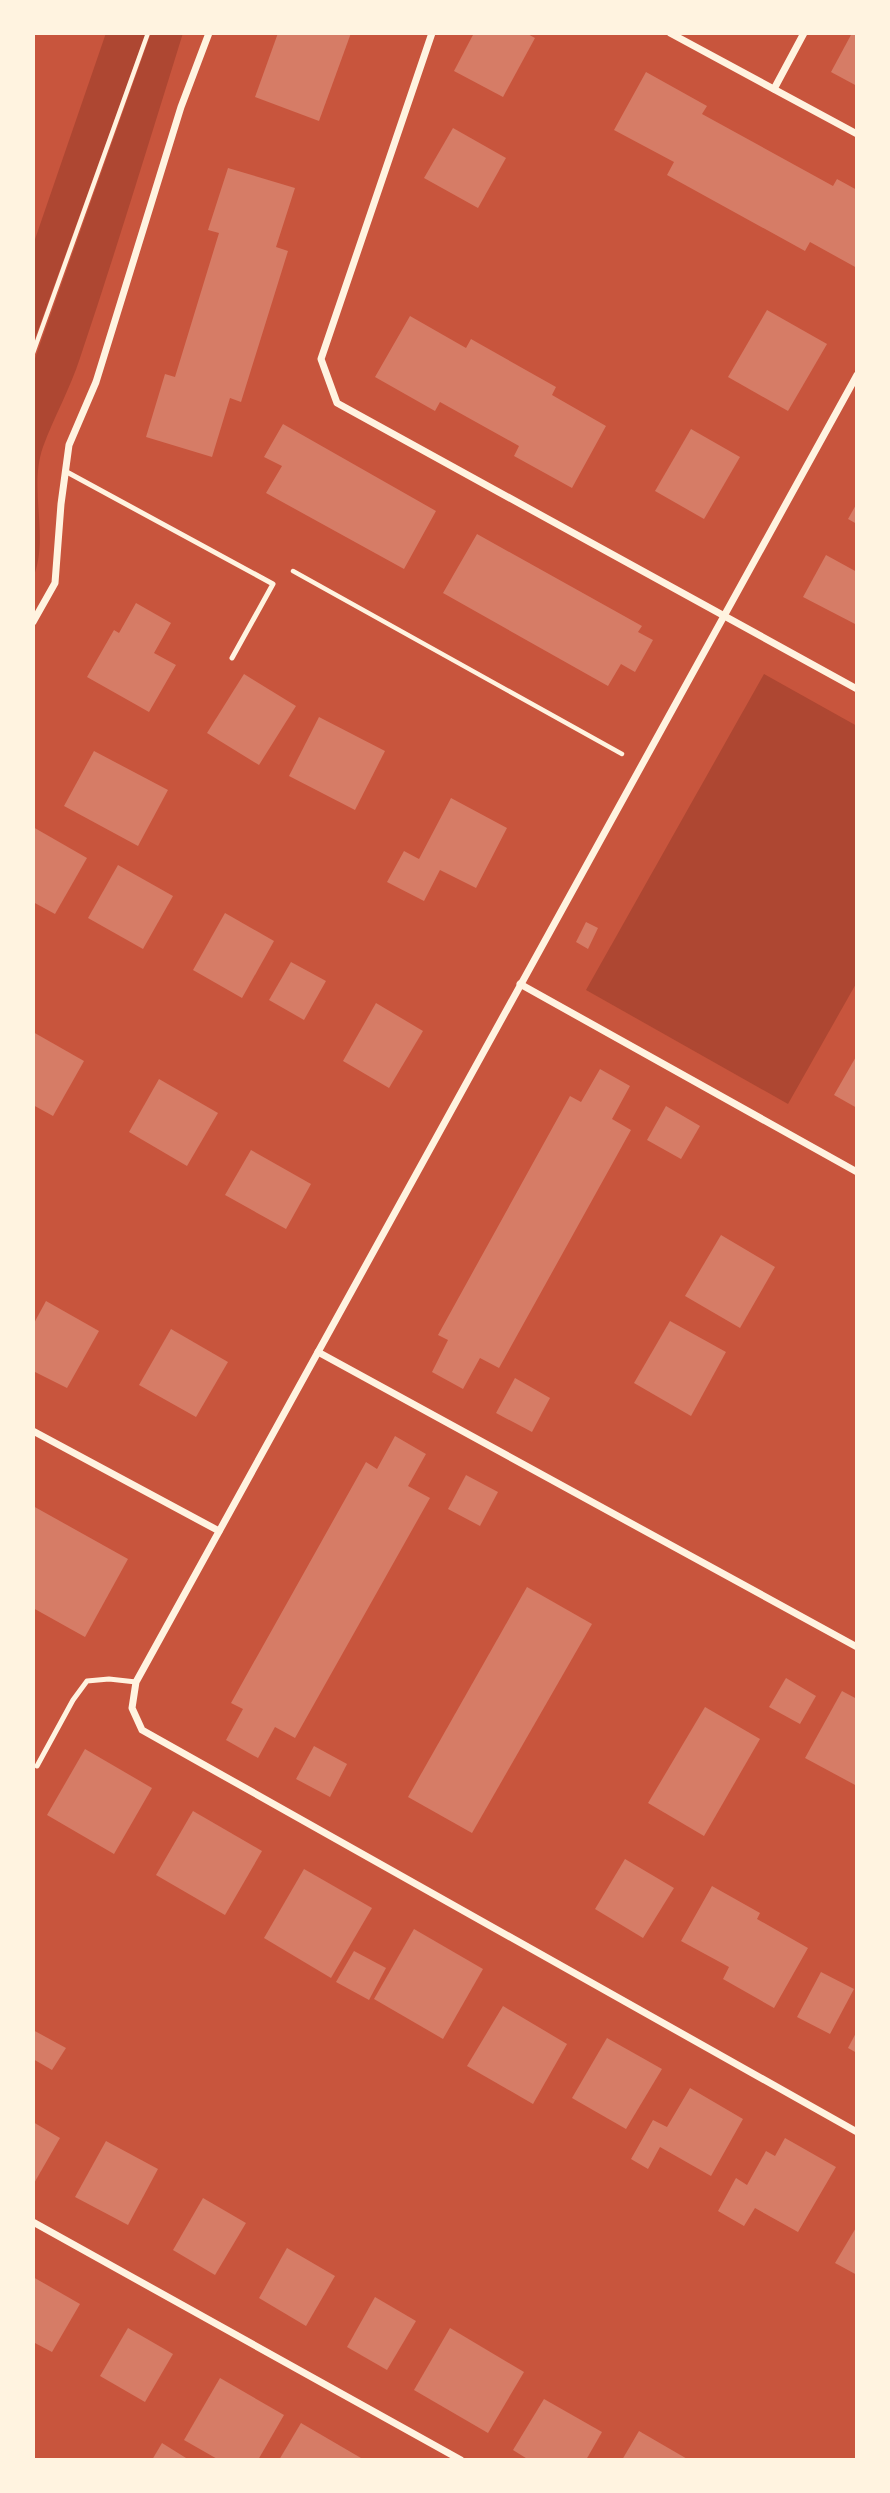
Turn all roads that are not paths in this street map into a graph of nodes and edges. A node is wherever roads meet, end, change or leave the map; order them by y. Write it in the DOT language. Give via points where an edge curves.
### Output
graph roads {
  1 [pos="209,33"];
  2 [pos="432,33"];
  3 [pos="670,33"];
  4 [pos="804,33"];
  5 [pos="774,89"];
  6 [pos="857,134"];
  7 [pos="857,375"];
  8 [pos="65,471"];
  9 [pos="724,615"];
  10 [pos="33,622"];
  11 [pos="232,658"];
  12 [pos="857,689"];
  13 [pos="520,984"];
  14 [pos="857,1172"];
  15 [pos="318,1352"];
  16 [pos="33,1431"];
  17 [pos="219,1531"];
  18 [pos="857,1647"];
  19 [pos="136,1682"];
  20 [pos="37,1766"];
  21 [pos="857,2132"];
  22 [pos="33,2222"];
  23 [pos="461,2460"];
  1 -- 8 [label="street" via="181,107 96,382 69,445"];
  2 -- 9 [label="street" via="321,359 337,403"];
  3 -- 5 [label="street"];
  4 -- 5 [label="street"];
  5 -- 6 [label="street"];
  7 -- 9 [label="street"];
  8 -- 10 [label="street" via="55,583"];
  8 -- 11 [label="lane" via="273,584"];
  9 -- 12 [label="street"];
  9 -- 13 [label="street"];
  13 -- 14 [label="street"];
  13 -- 15 [label="street"];
  15 -- 17 [label="street"];
  15 -- 18 [label="street"];
  16 -- 17 [label="street"];
  17 -- 19 [label="street"];
  19 -- 20 [label="lane" via="87,1681"];
  19 -- 21 [label="street" via="132,1708 142,1730"];
  22 -- 23 [label="street"];
}
